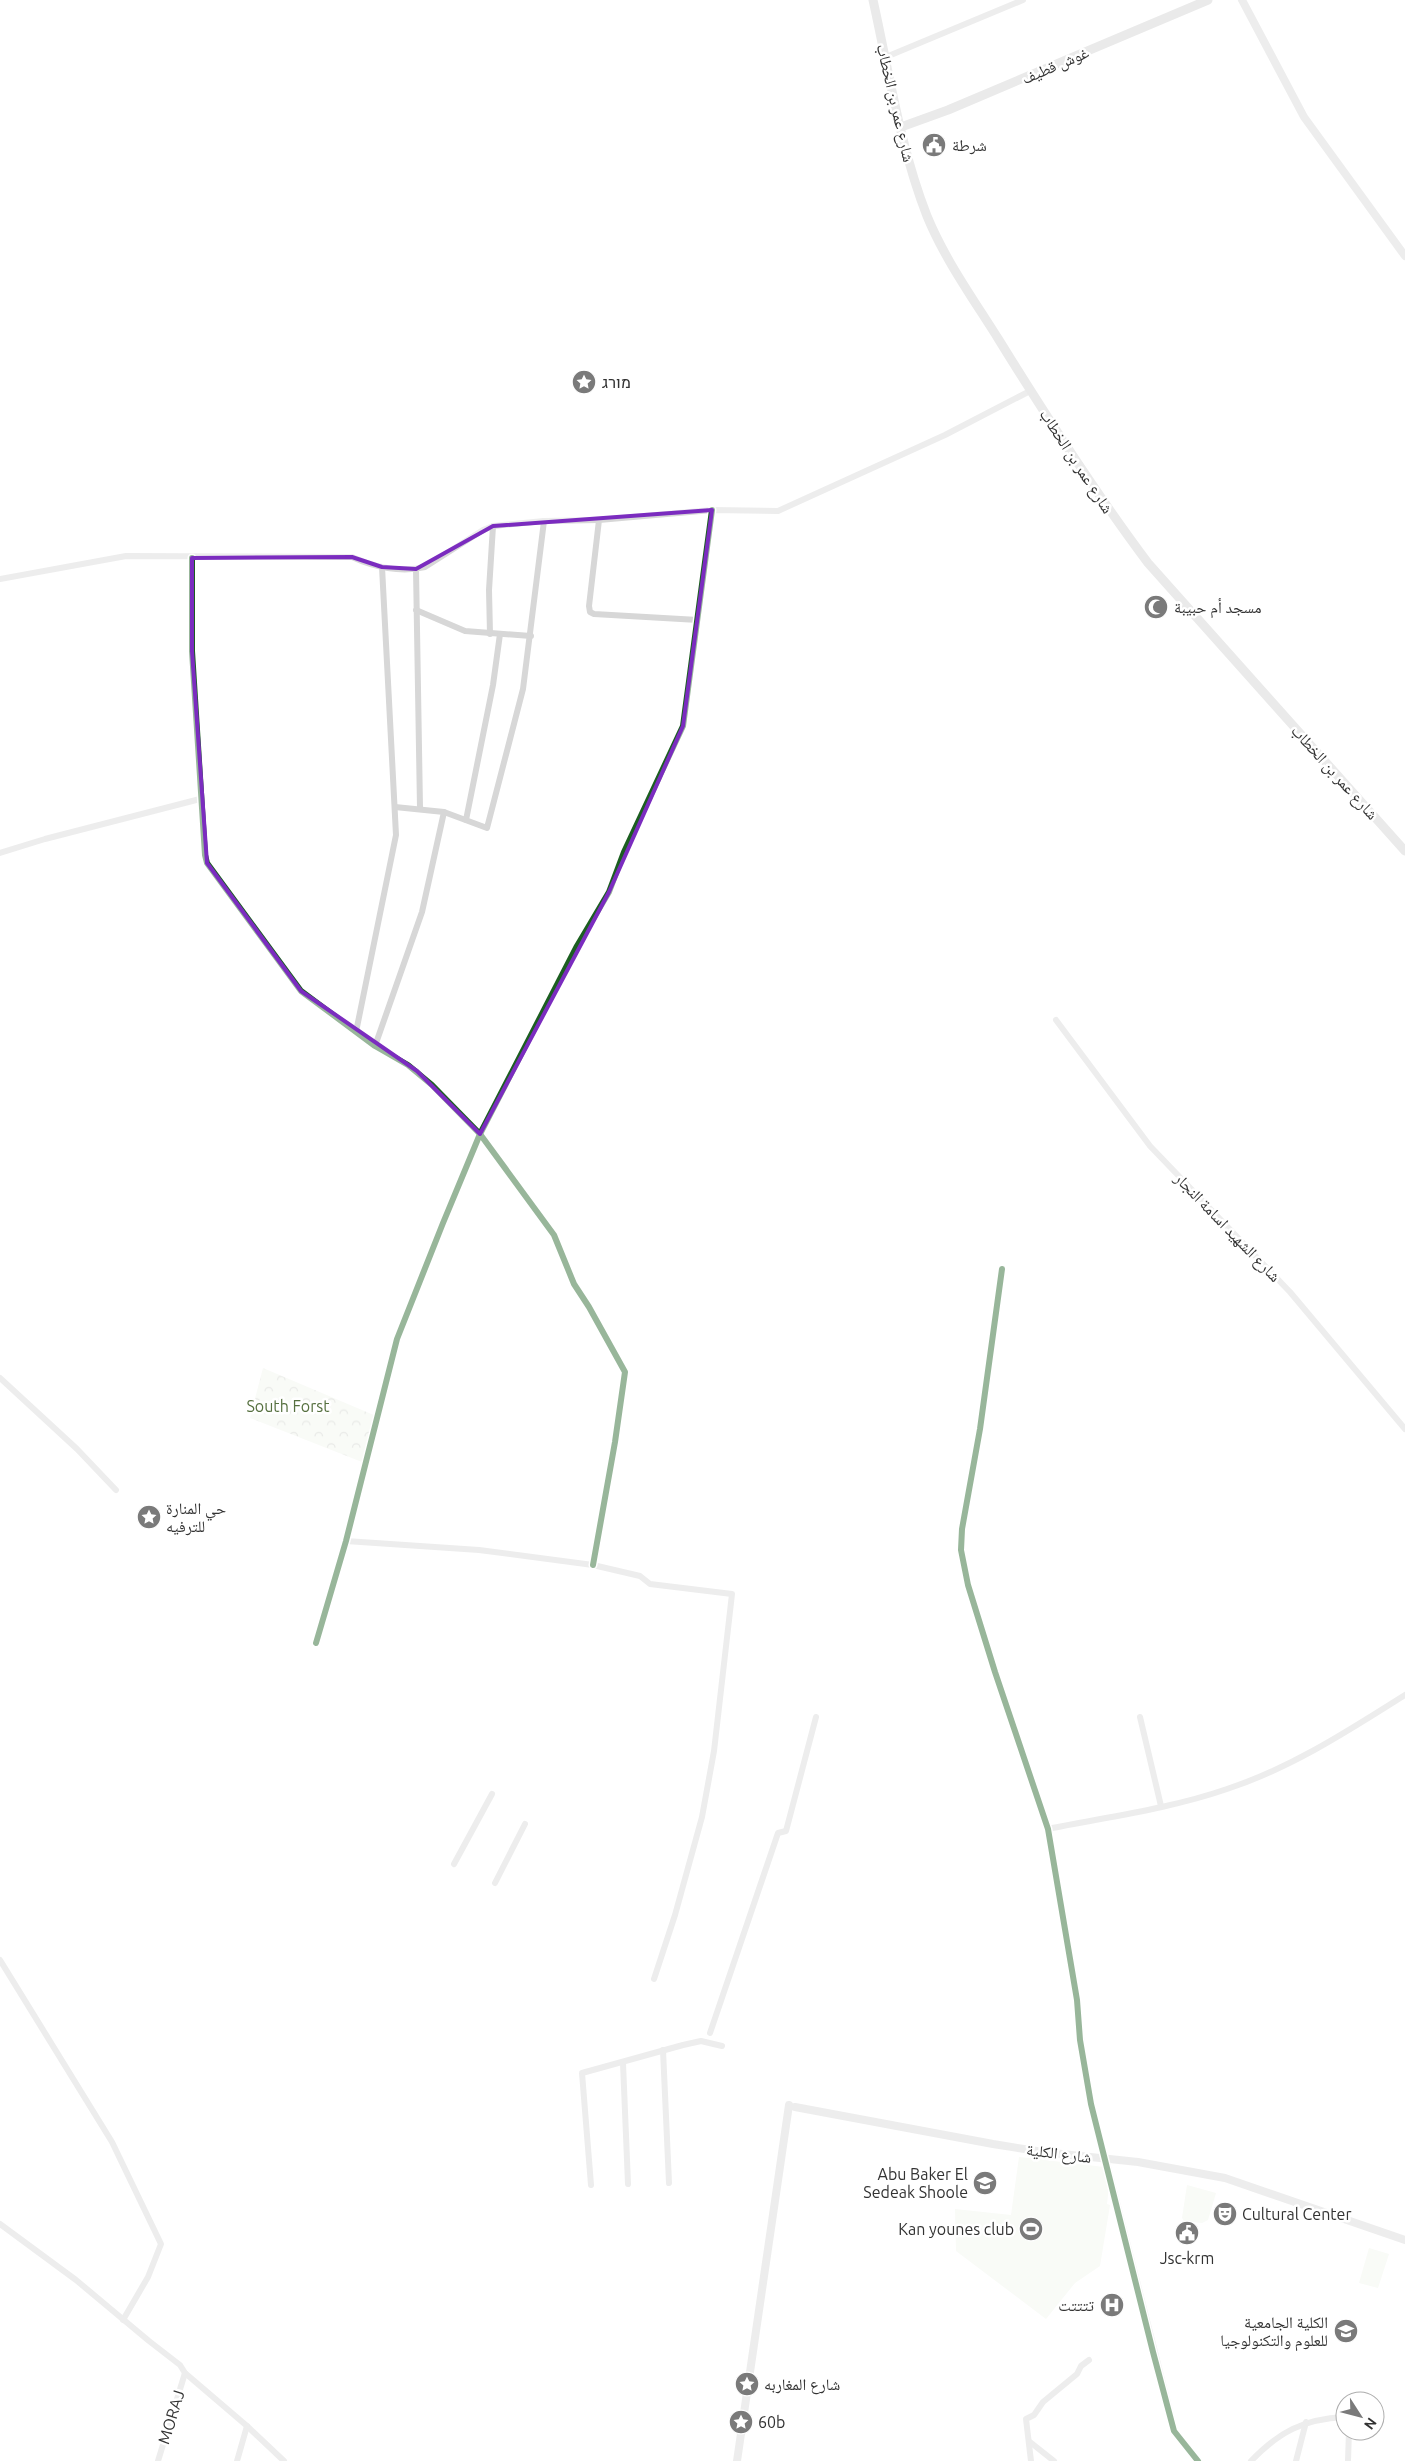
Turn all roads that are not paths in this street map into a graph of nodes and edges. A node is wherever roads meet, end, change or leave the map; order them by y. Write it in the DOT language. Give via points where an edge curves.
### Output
graph roads {
  1 [pos="872,0"];
  2 [pos="1023,0"];
  3 [pos="1208,0"];
  4 [pos="1242,0"];
  5 [pos="886,57"];
  6 [pos="901,127"];
  7 [pos="1405,256"];
  8 [pos="1030,391"];
  9 [pos="712,510"];
  10 [pos="599,520"];
  11 [pos="544,521"];
  12 [pos="493,526"];
  13 [pos="192,558"];
  14 [pos="382,566"];
  15 [pos="416,569"];
  16 [pos="0,579"];
  17 [pos="416,610"];
  18 [pos="698,620"];
  19 [pos="490,634"];
  20 [pos="500,634"];
  21 [pos="531,636"];
  22 [pos="200,798"];
  23 [pos="395,807"];
  24 [pos="420,808"];
  25 [pos="444,812"];
  26 [pos="466,820"];
  27 [pos="1405,852"];
  28 [pos="0,853"];
  29 [pos="1056,1020"];
  30 [pos="356,1032"];
  31 [pos="375,1046"];
  32 [pos="480,1134"];
  33 [pos="1002,1269"];
  34 [pos="0,1378"];
  35 [pos="1405,1429"];
  36 [pos="116,1490"];
  37 [pos="346,1541"];
  38 [pos="593,1565"];
  39 [pos="316,1643"];
  40 [pos="1405,1695"];
  41 [pos="1140,1717"];
  42 [pos="816,1718"];
  43 [pos="492,1794"];
  44 [pos="1162,1806"];
  45 [pos="525,1824"];
  46 [pos="1048,1829"];
  47 [pos="454,1864"];
  48 [pos="495,1883"];
  49 [pos="0,1960"];
  50 [pos="654,1979"];
  51 [pos="710,2033"];
  52 [pos="722,2046"];
  53 [pos="663,2050"];
  54 [pos="623,2062"];
  55 [pos="1105,2159"];
  56 [pos="628,2184"];
  57 [pos="669,2184"];
  58 [pos="591,2185"];
  59 [pos="0,2224"];
  60 [pos="1405,2240"];
  61 [pos="123,2320"];
  62 [pos="1089,2360"];
  63 [pos="185,2373"];
  64 [pos="1335,2418"];
  65 [pos="1306,2422"];
  66 [pos="247,2426"];
  67 [pos="1349,2441"];
  68 [pos="1030,2442"];
  69 [pos="158,2461"];
  70 [pos="237,2461"];
  71 [pos="284,2461"];
  72 [pos="737,2461"];
  73 [pos="1032,2461"];
  74 [pos="1054,2461"];
  75 [pos="1198,2461"];
  76 [pos="1251,2461"];
  77 [pos="1296,2461"];
  78 [pos="1348,2461"];
  1 -- 5 [label="main road, شارع عمر بن الخطاب"];
  2 -- 5 [label="street"];
  3 -- 6 [label="main road, غوش قطيف"];
  4 -- 7 [label="street" via="1304,117"];
  5 -- 6 [label="main road, شارع عمر بن الخطاب"];
  6 -- 8 [label="main road, شارع عمر بن الخطاب" via="917,187 943,249"];
  8 -- 9 [label="street" via="945,435 778,511"];
  8 -- 27 [label="main road, شارع عمر بن الخطاب" via="1110,513 1148,563"];
  9 -- 10 [label="street"];
  9 -- 18 [label="street"];
  10 -- 11 [label="street"];
  10 -- 18 [label="street" via="590,612"];
  11 -- 12 [label="street"];
  11 -- 21 [label="street"];
  12 -- 15 [label="street" via="425,567"];
  12 -- 19 [label="street"];
  13 -- 14 [label="street" via="352,557"];
  13 -- 16 [label="street" via="126,556"];
  13 -- 22 [label="street" via="192,643"];
  14 -- 15 [label="street"];
  14 -- 23 [label="street"];
  15 -- 17 [label="street"];
  17 -- 19 [label="street" via="465,630"];
  17 -- 24 [label="street"];
  18 -- 32 [label="street" via="683,726 624,852 609,892 577,946"];
  19 -- 20 [label="street"];
  20 -- 21 [label="street"];
  20 -- 26 [label="street"];
  21 -- 26 [label="street" via="515,724 487,828"];
  22 -- 28 [label="street"];
  22 -- 30 [label="street" via="207,863 301,992"];
  23 -- 24 [label="street"];
  23 -- 30 [label="street" via="396,835"];
  24 -- 25 [label="street"];
  25 -- 26 [label="street"];
  25 -- 31 [label="street" via="422,912"];
  29 -- 35 [label="street, شارع الشهيد اسامة النجار" via="1150,1146 1290,1292"];
  30 -- 31 [label="street"];
  31 -- 32 [label="street" via="417,1072"];
  32 -- 37 [label="street" via="397,1339"];
  32 -- 38 [label="street" via="554,1235 574,1284 590,1307 624,1372"];
  33 -- 46 [label="street" via="961,1550 968,1585 995,1672"];
  34 -- 36 [label="street" via="77,1448"];
  37 -- 38 [label="street" via="479,1550"];
  37 -- 39 [label="street"];
  38 -- 50 [label="street" via="640,1576 650,1584 732,1594 716,1742 702,1817"];
  40 -- 44 [label="street" via="1291,1763 1225,1790"];
  41 -- 44 [label="street"];
  42 -- 51 [label="street" via="786,1831 778,1833"];
  43 -- 47 [label="street"];
  44 -- 46 [label="street"];
  45 -- 48 [label="street"];
  46 -- 55 [label="street" via="1077,2000 1085,2074"];
  49 -- 61 [label="street" via="112,2142 161,2244 148,2277"];
  52 -- 53 [label="street" via="702,2041"];
  53 -- 54 [label="street"];
  53 -- 57 [label="street"];
  54 -- 56 [label="street"];
  54 -- 58 [label="street" via="582,2073"];
  55 -- 60 [label="street, شارع الكلية" via="1225,2178"];
  55 -- 72 [label="street, شارع الكلية" via="993,2144 792,2106"];
  55 -- 75 [label="street" via="1174,2431"];
  59 -- 61 [label="street" via="46,2256"];
  61 -- 63 [label="street" via="180,2365"];
  62 -- 68 [label="street" via="1043,2402 1034,2415 1026,2419"];
  63 -- 66 [label="street"];
  63 -- 69 [label="street, MORAJ"];
  64 -- 65 [label="street"];
  65 -- 76 [label="street" via="1274,2438"];
  65 -- 77 [label="street"];
  66 -- 70 [label="street"];
  66 -- 71 [label="street"];
  67 -- 78 [label="street"];
  68 -- 73 [label="street"];
  68 -- 74 [label="street"];
}
